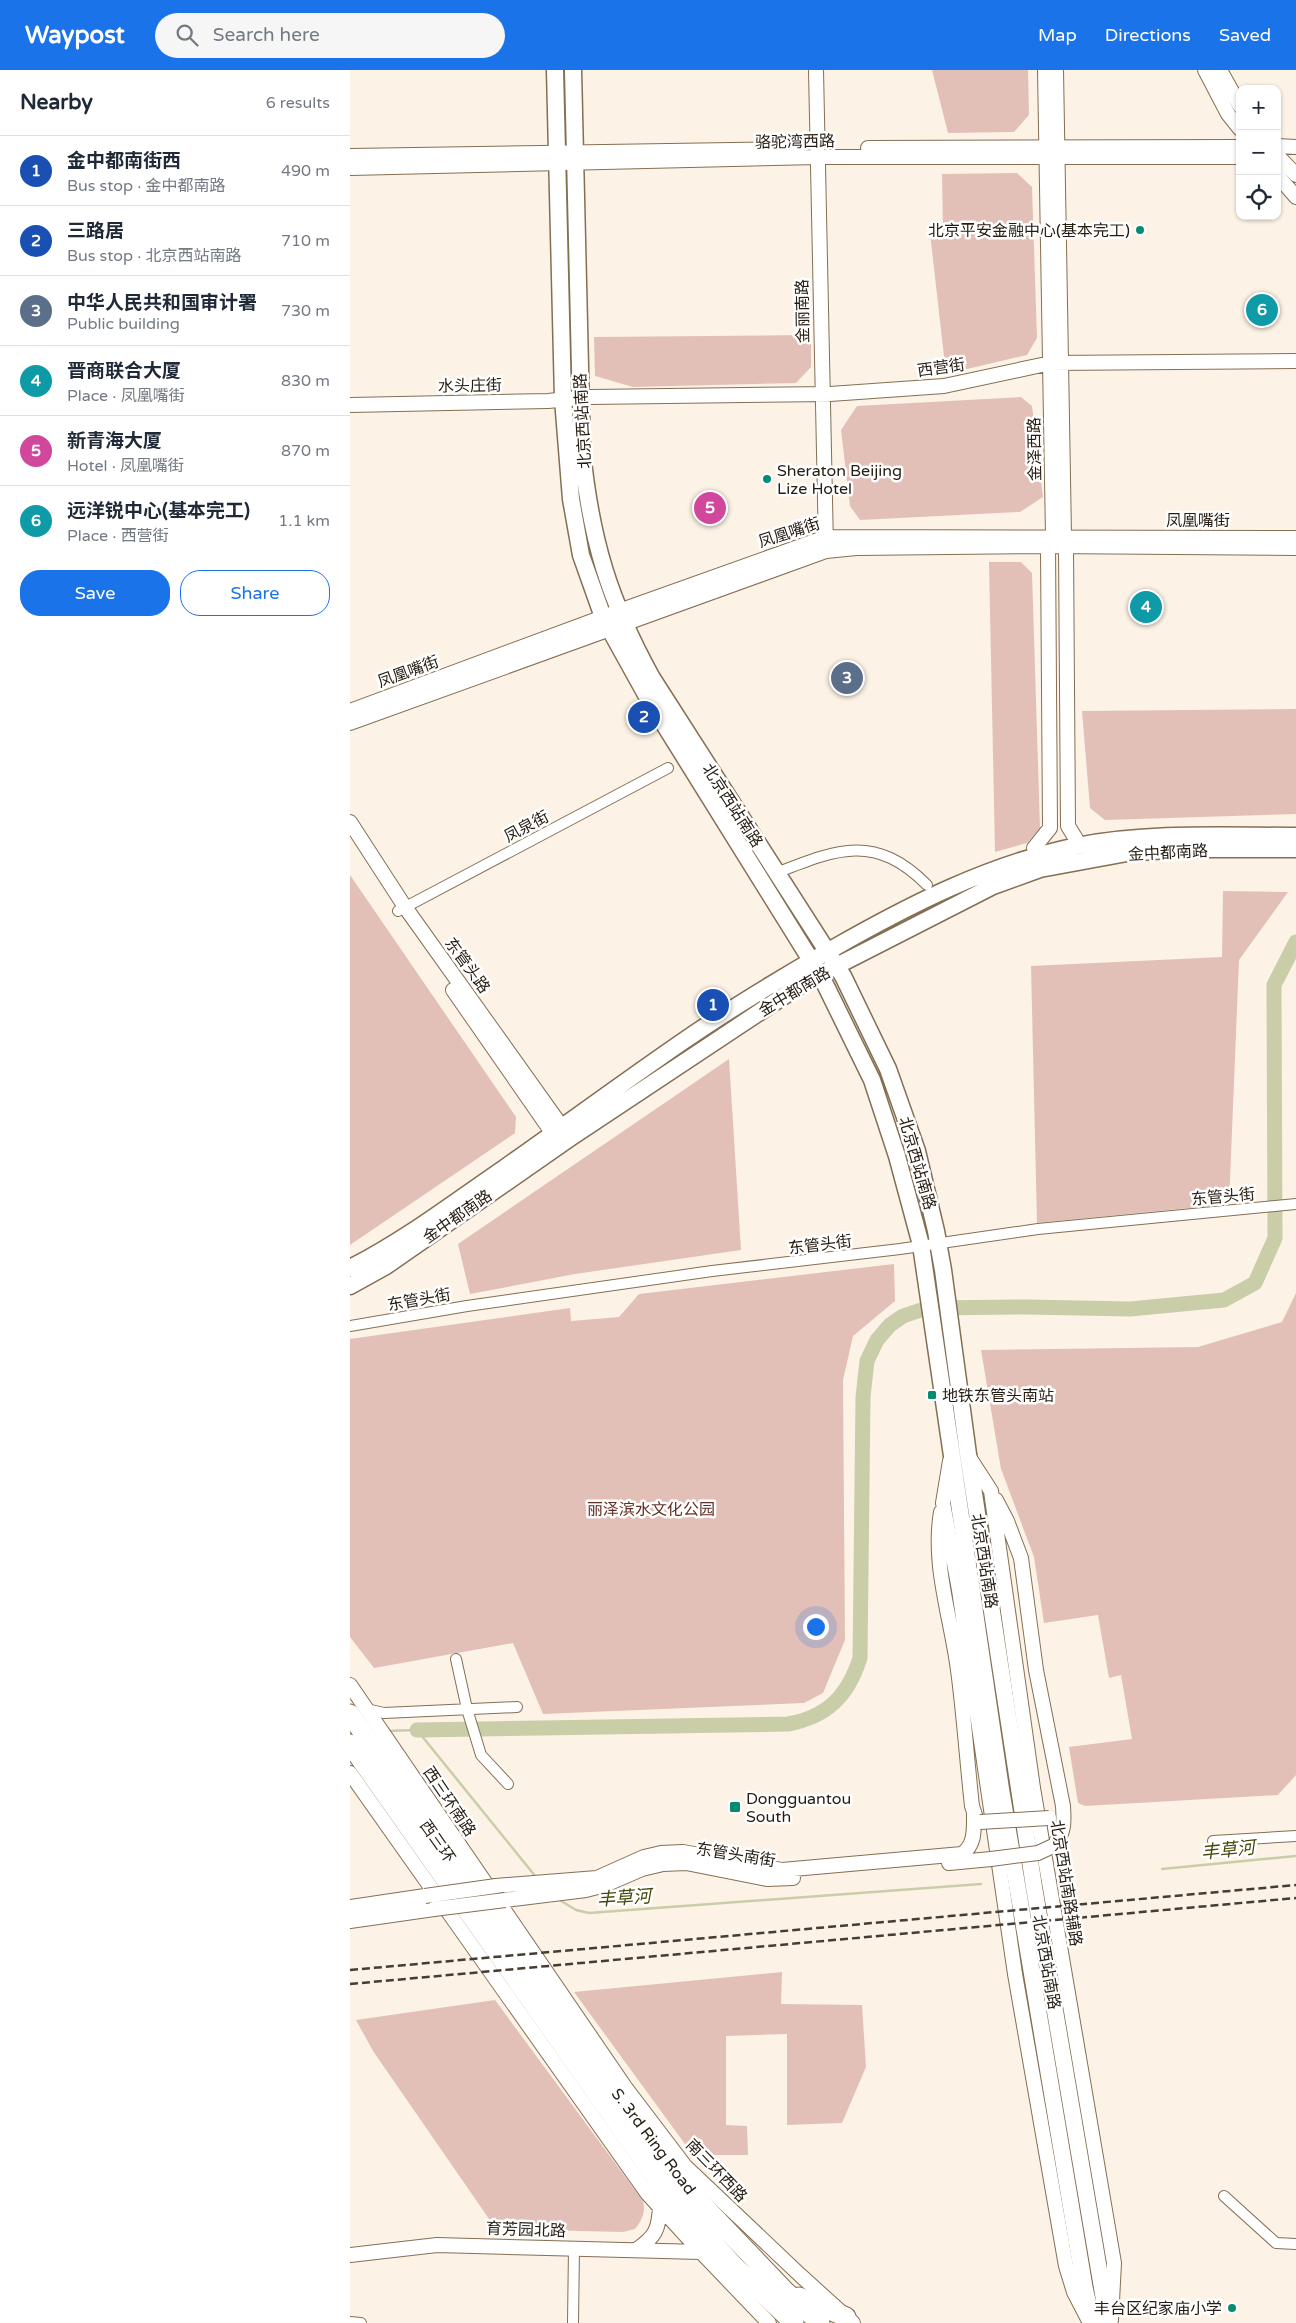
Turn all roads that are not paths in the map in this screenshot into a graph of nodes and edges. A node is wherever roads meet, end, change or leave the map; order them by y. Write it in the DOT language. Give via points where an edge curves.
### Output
graph roads {
  1 [pos="555,70"];
  2 [pos="572,70"];
  3 [pos="816,70"];
  4 [pos="822,70"];
  5 [pos="1045,70"];
  6 [pos="1056,70"];
  7 [pos="1205,70"];
  8 [pos="1220,70"];
  9 [pos="1236,99"];
  10 [pos="1236,124"];
  11 [pos="1236,146"];
  12 [pos="1296,146"];
  13 [pos="1052,152"];
  14 [pos="820,153"];
  15 [pos="1281,153"];
  16 [pos="1281,155"];
  17 [pos="350,156"];
  18 [pos="558,158"];
  19 [pos="574,158"];
  20 [pos="1236,158"];
  21 [pos="1281,158"];
  22 [pos="1296,158"];
  23 [pos="350,168"];
  24 [pos="1296,175"];
  25 [pos="1281,180"];
  26 [pos="1296,197"];
  27 [pos="1296,361"];
  28 [pos="1056,363"];
  29 [pos="826,394"];
  30 [pos="585,398"];
  31 [pos="563,399"];
  32 [pos="350,406"];
  33 [pos="1296,538"];
  34 [pos="1058,541"];
  35 [pos="829,544"];
  36 [pos="1296,548"];
  37 [pos="614,620"];
  38 [pos="350,711"];
  39 [pos="350,723"];
  40 [pos="668,768"];
  41 [pos="350,822"];
  42 [pos="1296,836"];
  43 [pos="350,838"];
  44 [pos="1076,839"];
  45 [pos="1034,848"];
  46 [pos="1296,849"];
  47 [pos="776,873"];
  48 [pos="927,885"];
  49 [pos="401,909"];
  50 [pos="828,951"];
  51 [pos="837,965"];
  52 [pos="816,968"];
  53 [pos="557,1130"];
  54 [pos="1293,1204"];
  55 [pos="939,1242"];
  56 [pos="921,1246"];
  57 [pos="350,1268"];
  58 [pos="350,1286"];
  59 [pos="350,1326"];
  60 [pos="960,1455"];
  61 [pos="991,1491"];
  62 [pos="943,1504"];
  63 [pos="456,1659"];
  64 [pos="350,1685"];
  65 [pos="517,1707"];
  66 [pos="467,1709"];
  67 [pos="362,1727"];
  68 [pos="350,1773"];
  69 [pos="508,1784"];
  70 [pos="1063,1809"];
  71 [pos="977,1819"];
  72 [pos="1296,1836"];
  73 [pos="1213,1841"];
  74 [pos="559,1888"];
  75 [pos="350,1907"];
  76 [pos="350,1921"];
  77 [pos="517,1968"];
  78 [pos="562,1996"];
  79 [pos="1224,2196"];
  80 [pos="660,2206"];
  81 [pos="1296,2244"];
  82 [pos="574,2248"];
  83 [pos="636,2250"];
  84 [pos="701,2252"];
  85 [pos="350,2255"];
  86 [pos="785,2291"];
  87 [pos="850,2320"];
  88 [pos="350,2322"];
  89 [pos="362,2323"];
  90 [pos="573,2323"];
  91 [pos="769,2323"];
  92 [pos="794,2323"];
  93 [pos="820,2323"];
  94 [pos="1091,2323"];
  95 [pos="1110,2323"];
  1 -- 18 [label="main road, 北京西站南路"];
  2 -- 19 [label="main road, 北京西站南路"];
  3 -- 14 [label="street, 金丽南路"];
  4 -- 14 [label="street, 金丽南路"];
  5 -- 13 [label="street, 金泽西路"];
  6 -- 13 [label="street, 金泽西路"];
  7 -- 10 [label="street"];
  8 -- 9 [label="street"];
  11 -- 13 [label="street, 骆驼湾西路"];
  12 -- 15 [label="street"];
  13 -- 14 [label="street, 骆驼湾西路"];
  13 -- 20 [label="street, 骆驼湾西路"];
  13 -- 28 [label="street, 金泽西路"];
  14 -- 19 [label="street, 骆驼湾西路"];
  14 -- 29 [label="street, 金丽南路"];
  16 -- 22 [label="street"];
  17 -- 18 [label="street, 骆驼湾西路"];
  18 -- 19 [label="street, 骆驼湾西路"];
  18 -- 23 [label="street, 骆驼湾西路"];
  18 -- 31 [label="main road, 北京西站南路"];
  19 -- 30 [label="main road, 北京西站南路"];
  21 -- 24 [label="street"];
  25 -- 26 [label="street"];
  27 -- 28 [label="street, 西营街"];
  28 -- 29 [label="street, 西营街" via="944,386"];
  28 -- 34 [label="street, 金泽西路"];
  29 -- 30 [label="street, 西营街"];
  29 -- 35 [label="street, 金丽南路"];
  30 -- 31 [label="street, 水头庄街"];
  30 -- 37 [label="main road, 北京西站南路" via="582,452 590,517"];
  31 -- 32 [label="street, 水头庄街"];
  31 -- 37 [label="main road, 北京西站南路" via="573,518 586,574"];
  33 -- 34 [label="street, 凤凰嘴街"];
  34 -- 35 [label="street, 凤凰嘴街"];
  34 -- 36 [label="street, 凤凰嘴街"];
  34 -- 44 [label="street, 金泽西路" via="1068,826"];
  34 -- 45 [label="street, 金泽西路" via="1050,828"];
  35 -- 37 [label="street, 凤凰嘴街"];
  37 -- 38 [label="street, 凤凰嘴街"];
  37 -- 39 [label="street, 凤凰嘴街"];
  37 -- 47 [label="main road, 北京西站南路"];
  37 -- 52 [label="main road, 北京西站南路" via="649,700"];
  40 -- 49 [label="street, 凤泉街"];
  41 -- 49 [label="street, 东管头路"];
  42 -- 50 [label="main road, 金中都南路" via="1129,838 1077,846 974,877 905,908"];
  43 -- 49 [label="street, 东管头路"];
  46 -- 51 [label="main road, 金中都南路" via="1150,851 1098,857 1040,870 993,886"];
  47 -- 48 [label="street" via="846,849 891,857 910,867"];
  47 -- 50 [label="main road, 北京西站南路"];
  49 -- 53 [label="street, 东管头路"];
  50 -- 51 [label="main road, 北京西站南路"];
  50 -- 52 [label="main road, 金中都南路"];
  51 -- 52 [label="main road, 金中都南路"];
  51 -- 55 [label="main road, 北京西站南路" via="891,1076 916,1151"];
  52 -- 53 [label="main road, 金中都南路" via="720,1016"];
  52 -- 56 [label="main road, 北京西站南路" via="872,1080"];
  52 -- 58 [label="main road, 金中都南路" via="794,989 578,1132 386,1266"];
  53 -- 57 [label="main road, 金中都南路" via="419,1227"];
  54 -- 55 [label="street, 东管头街"];
  55 -- 56 [label="street, 东管头街"];
  55 -- 60 [label="main road, 北京西站南路" via="953,1336"];
  56 -- 59 [label="street, 东管头街" via="702,1272"];
  56 -- 60 [label="main road, 北京西站南路"];
  60 -- 61 [label="street, 北京西站南路辅路"];
  60 -- 62 [label="street"];
  60 -- 94 [label="main road, 北京西站南路" via="1015,1879"];
  60 -- 95 [label="main road, 北京西站南路"];
  61 -- 70 [label="street, 东管头南街" via="1008,1521 1021,1558 1036,1670"];
  61 -- 95 [label="street, 北京西站南路辅路" via="1033,1788 1114,2263"];
  62 -- 71 [label="street, 东管头南街" via="938,1558 958,1670"];
  62 -- 94 [label="street" via="959,1590 1015,1974 1064,2256 1074,2292"];
  63 -- 66 [label="street"];
  64 -- 67 [label="street, 西三环南路"];
  65 -- 66 [label="street"];
  66 -- 67 [label="street" via="384,1713"];
  66 -- 69 [label="street" via="481,1755"];
  67 -- 77 [label="highway, 西三环"];
  67 -- 78 [label="street, 西三环南路" via="388,1741"];
  68 -- 80 [label="street" via="615,2148"];
  70 -- 71 [label="street, bridge" via="1049,1818"];
  70 -- 74 [label="street, 东管头南街, bridge" via="1064,1828 1053,1846 1038,1852 991,1860 767,1879 686,1863 663,1864 596,1888"];
  71 -- 74 [label="street, 东管头南街" via="969,1849 962,1854 782,1870 683,1852 662,1852 597,1878"];
  72 -- 73 [label="street"];
  74 -- 75 [label="street, 东管头南街, bridge" via="532,1883 496,1886"];
  74 -- 76 [label="street, 东管头南街, bridge" via="543,1895"];
  77 -- 86 [label="highway, S. 3rd Ring Road" via="678,2178"];
  77 -- 92 [label="highway, S. 3rd Ring Road" via="666,2192 735,2267"];
  78 -- 87 [label="street, 南三环西路" via="625,2087 686,2166"];
  79 -- 81 [label="street" via="1276,2243"];
  80 -- 83 [label="street" via="658,2227 648,2242"];
  80 -- 84 [label="street"];
  82 -- 83 [label="street, 育芳园北路"];
  82 -- 85 [label="street, 育芳园北路" via="437,2245"];
  82 -- 90 [label="street"];
  83 -- 84 [label="street, 育芳园北路"];
  84 -- 91 [label="street"];
  86 -- 87 [label="highway"];
  86 -- 93 [label="highway, S. 3rd Ring Road"];
  88 -- 89 [label="street"];
}
